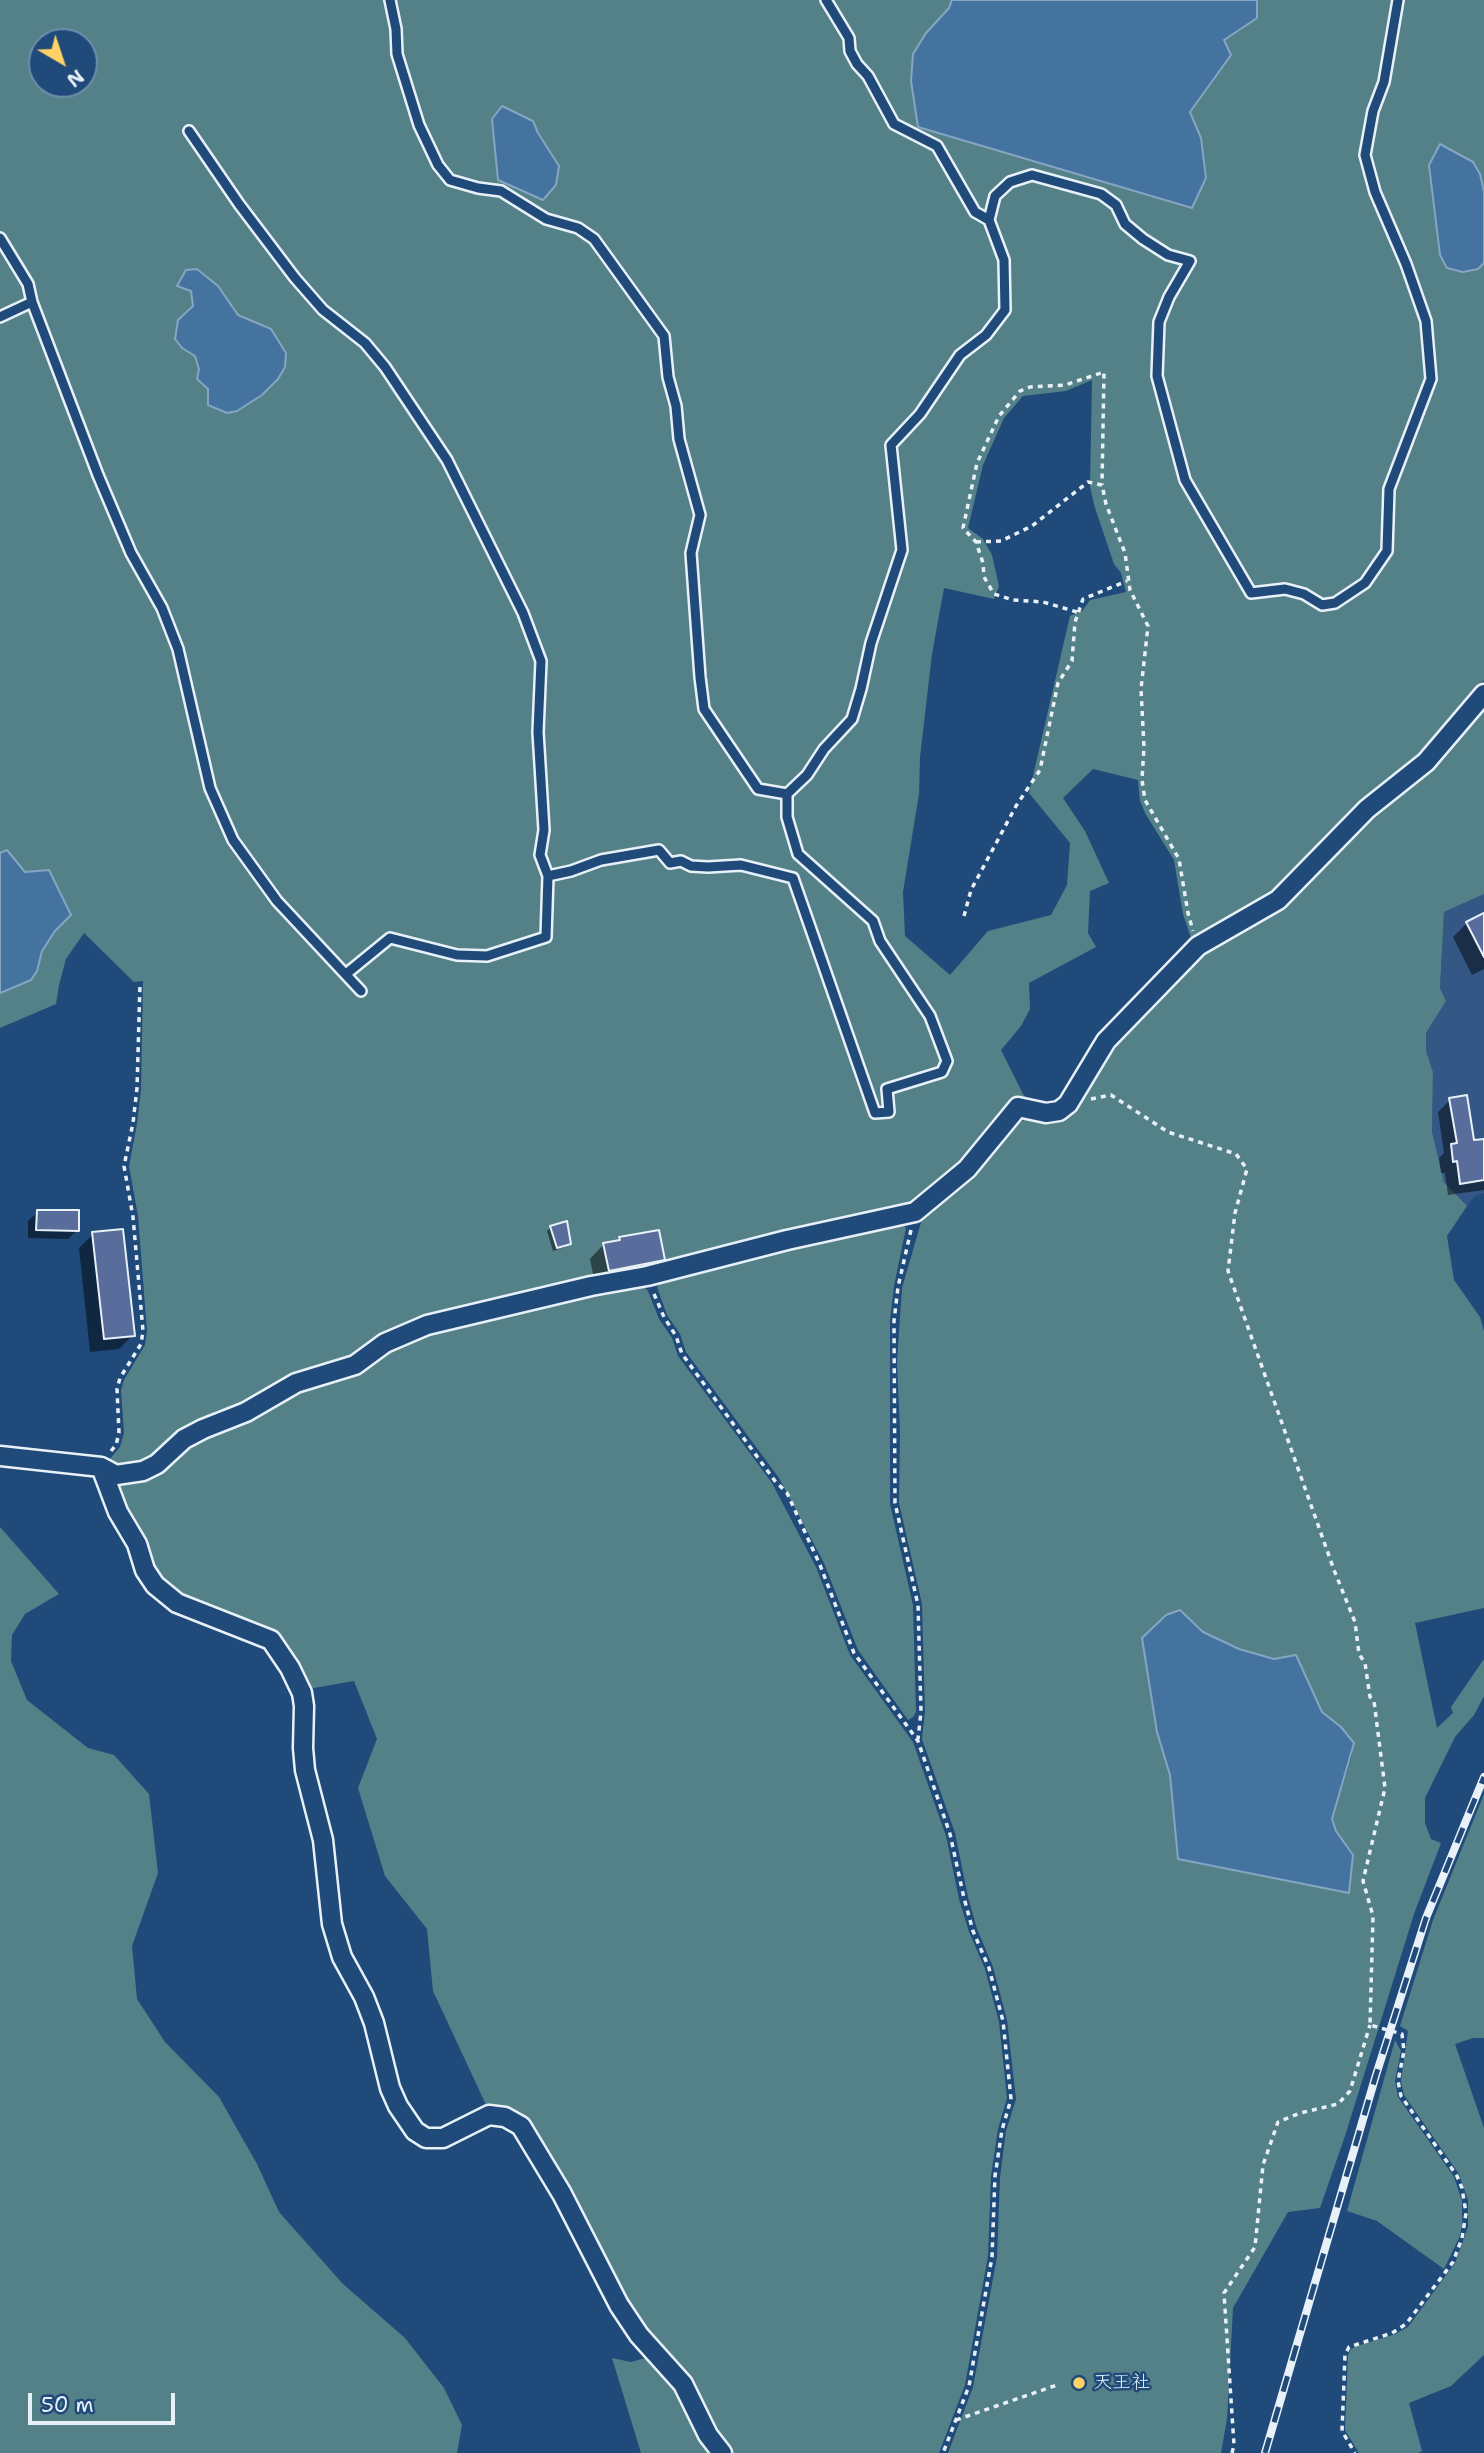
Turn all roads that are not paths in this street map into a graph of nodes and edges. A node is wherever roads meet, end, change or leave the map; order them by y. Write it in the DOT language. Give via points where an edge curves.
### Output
graph roads {
  1 [pos="390,0"];
  2 [pos="826,0"];
  3 [pos="1398,0"];
  4 [pos="189,131"];
  5 [pos="989,220"];
  6 [pos="0,238"];
  7 [pos="32,302"];
  8 [pos="0,317"];
  9 [pos="1484,694"];
  10 [pos="787,794"];
  11 [pos="548,876"];
  12 [pos="346,974"];
  13 [pos="361,991"];
  14 [pos="0,1456"];
  15 [pos="101,1467"];
  16 [pos="722,2453"];
  1 -- 10 [label="lane" via="397,54 419,125 450,180 501,191 546,219 578,228 594,239 664,336 679,439 700,515 691,554 704,709 758,789"];
  2 -- 5 [label="lane" via="842,24 857,64 894,124 937,146 975,212"];
  3 -- 5 [label="lane" via="1365,155 1426,321 1431,379 1389,489 1387,551 1365,583 1335,603 1322,605 1285,589 1251,593 1185,480 1157,376 1159,322 1191,261 1168,255 1143,239 1101,194 1032,175 1010,182 995,196"];
  4 -- 11 [label="lane" via="295,278 386,367 447,460 523,613 541,661 538,732 544,830 540,855"];
  5 -- 10 [label="lane" via="1004,260 1005,310 986,335 960,355 920,414 891,445 902,550 871,643 861,690 852,719"];
  6 -- 7 [label="lane" via="28,284"];
  7 -- 8 [label="lane"];
  7 -- 12 [label="lane" via="131,553 162,608 178,649 210,788 233,840 277,901"];
  9 -- 15 [label="street" via="1426,762 1367,809 1278,900 1198,946 1106,1041 1068,1104 1046,1113 1018,1107 967,1169 915,1212 428,1325 385,1343 355,1365 296,1383 246,1412 184,1439 143,1471 116,1475"];
  10 -- 11 [label="lane" via="787,817 798,855 873,920 880,941 930,1016 947,1061 943,1072 887,1089 889,1112 875,1113 793,878 741,865 670,863 659,850"];
  11 -- 12 [label="lane" via="547,937 487,956 457,955 390,938"];
  12 -- 13 [label="lane"];
  14 -- 15 [label="street"];
  15 -- 16 [label="street" via="155,1585 191,1610 271,1640 302,1693 304,1759 323,1840 332,1924 342,1957 374,2023 398,2106 415,2131 426,2138 443,2138 489,2115 521,2126 619,2305 683,2385"];
}
